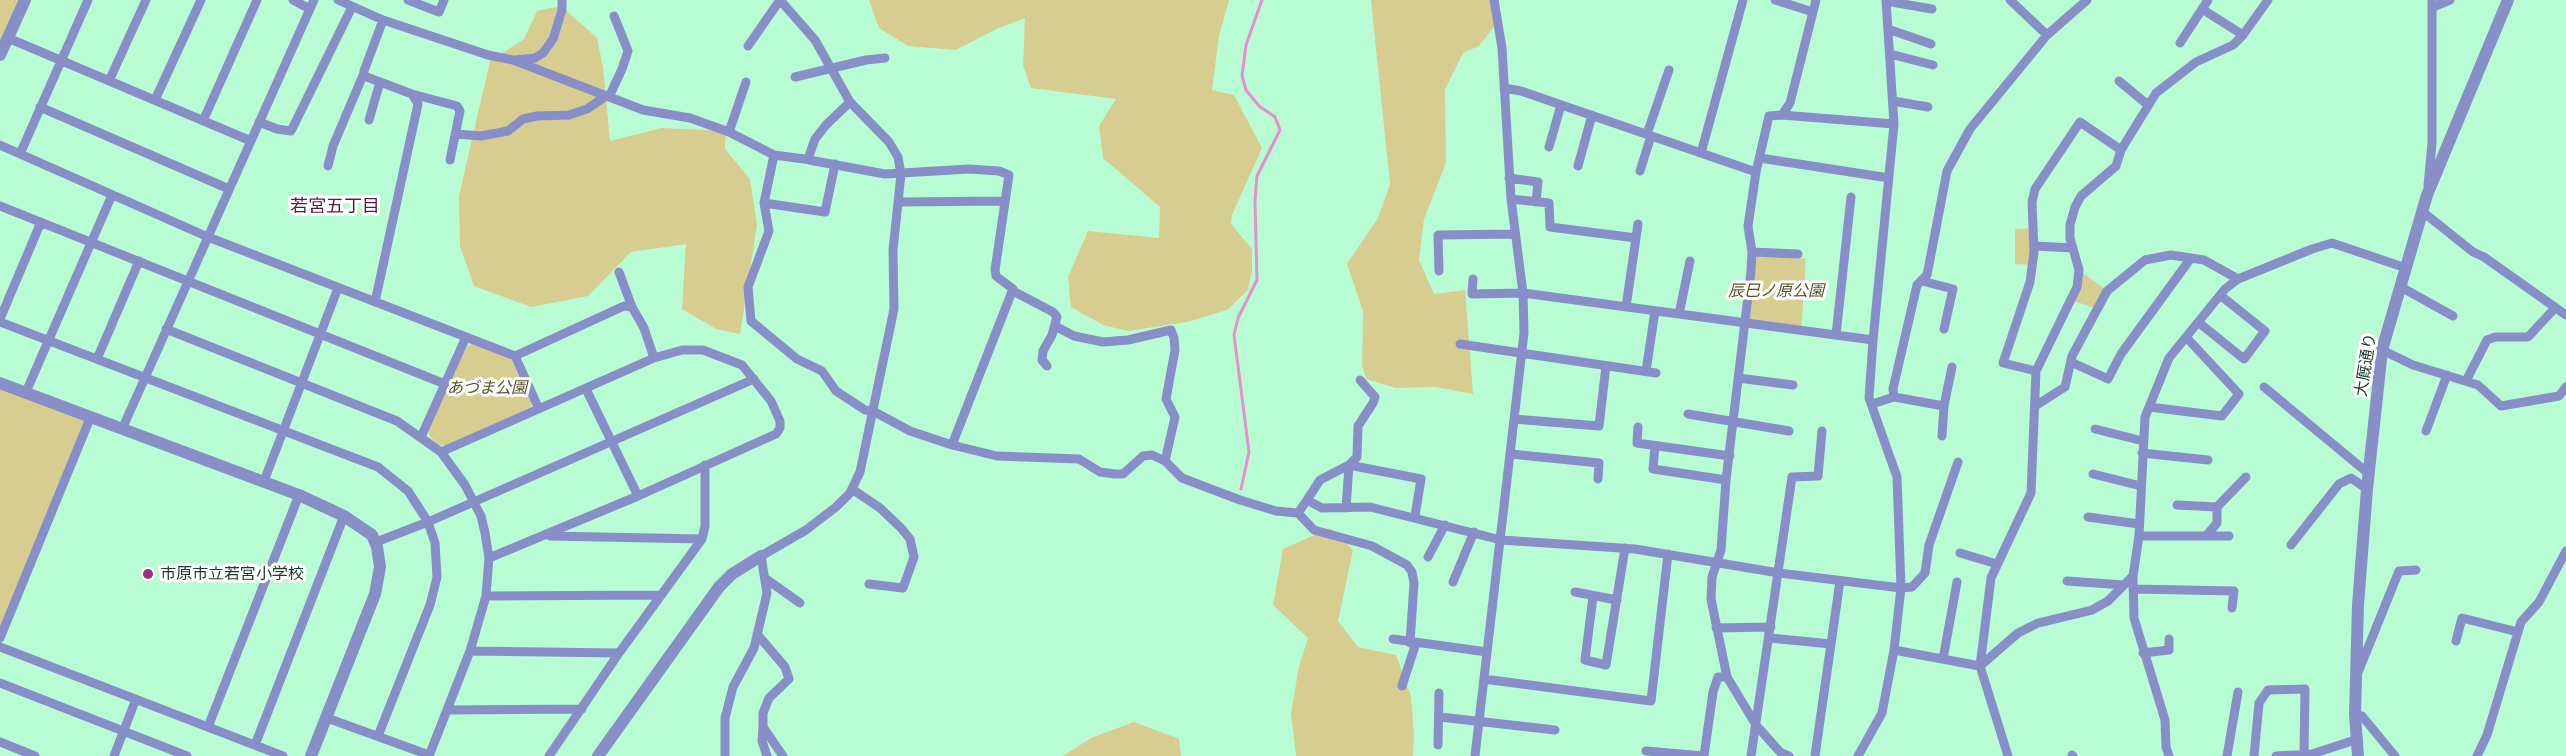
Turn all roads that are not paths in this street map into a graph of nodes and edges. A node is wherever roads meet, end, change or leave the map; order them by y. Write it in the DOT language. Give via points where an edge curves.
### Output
graph roads {
  1 [pos="25,0"];
  2 [pos="88,0"];
  3 [pos="146,0"];
  4 [pos="201,0"];
  5 [pos="257,0"];
  6 [pos="293,0"];
  7 [pos="338,0"];
  8 [pos="408,0"];
  9 [pos="444,0"];
  10 [pos="562,0"];
  11 [pos="780,0"];
  12 [pos="1494,0"];
  13 [pos="1743,0"];
  14 [pos="1775,0"];
  15 [pos="1816,0"];
  16 [pos="1886,0"];
  17 [pos="2010,0"];
  18 [pos="2087,0"];
  19 [pos="2208,0"];
  20 [pos="2268,0"];
  21 [pos="2450,0"];
  22 [pos="2508,0"];
  23 [pos="312,4"];
  24 [pos="2433,4"];
  25 [pos="352,7"];
  26 [pos="1932,9"];
  27 [pos="2202,9"];
  28 [pos="1813,12"];
  29 [pos="614,16"];
  30 [pos="383,20"];
  31 [pos="1888,29"];
  32 [pos="2047,35"];
  33 [pos="2243,35"];
  34 [pos="8,38"];
  35 [pos="2180,43"];
  36 [pos="1931,44"];
  37 [pos="748,46"];
  38 [pos="1890,54"];
  39 [pos="0,55"];
  40 [pos="885,58"];
  41 [pos="60,60"];
  42 [pos="513,60"];
  43 [pos="1933,64"];
  44 [pos="829,68"];
  45 [pos="1669,70"];
  46 [pos="364,73"];
  47 [pos="795,77"];
  48 [pos="109,81"];
  49 [pos="2119,81"];
  50 [pos="380,82"];
  51 [pos="746,82"];
  52 [pos="1504,88"];
  53 [pos="412,94"];
  54 [pos="607,96"];
  55 [pos="155,100"];
  56 [pos="1893,101"];
  57 [pos="850,102"];
  58 [pos="1561,105"];
  59 [pos="2148,105"];
  60 [pos="40,107"];
  61 [pos="1928,107"];
  62 [pos="1592,115"];
  63 [pos="1782,115"];
  64 [pos="369,120"];
  65 [pos="203,121"];
  66 [pos="259,122"];
  67 [pos="1894,124"];
  68 [pos="729,132"];
  69 [pos="456,134"];
  70 [pos="1649,135"];
  71 [pos="251,141"];
  72 [pos="0,145"];
  73 [pos="1549,147"];
  74 [pos="2121,150"];
  75 [pos="1701,153"];
  76 [pos="20,154"];
  77 [pos="774,155"];
  78 [pos="1760,158"];
  79 [pos="808,159"];
  80 [pos="450,160"];
  81 [pos="834,164"];
  82 [pos="328,166"];
  83 [pos="1578,166"];
  84 [pos="1641,171"];
  85 [pos="1756,172"];
  86 [pos="902,174"];
  87 [pos="1509,178"];
  88 [pos="1889,178"];
  89 [pos="229,189"];
  90 [pos="112,195"];
  91 [pos="2427,195"];
  92 [pos="1851,197"];
  93 [pos="1510,199"];
  94 [pos="1005,201"];
  95 [pos="898,202"];
  96 [pos="1536,202"];
  97 [pos="764,203"];
  98 [pos="0,206"];
  99 [pos="2423,212"];
  100 [pos="41,222"];
  101 [pos="1638,224"];
  102 [pos="1515,234"];
  103 [pos="208,237"];
  104 [pos="1636,238"];
  105 [pos="92,243"];
  106 [pos="2034,246"];
  107 [pos="2073,248"];
  108 [pos="1752,252"];
  109 [pos="1797,254"];
  110 [pos="2192,258"];
  111 [pos="139,261"];
  112 [pos="1690,261"];
  113 [pos="2406,268"];
  114 [pos="1439,271"];
  115 [pos="620,272"];
  116 [pos="1473,279"];
  117 [pos="2238,279"];
  118 [pos="188,281"];
  119 [pos="1922,281"];
  120 [pos="2401,287"];
  121 [pos="338,288"];
  122 [pos="1013,291"];
  123 [pos="1523,292"];
  124 [pos="2220,295"];
  125 [pos="375,302"];
  126 [pos="632,307"];
  127 [pos="1626,307"];
  128 [pos="2555,308"];
  129 [pos="1655,311"];
  130 [pos="1679,314"];
  131 [pos="2566,315"];
  132 [pos="2453,316"];
  133 [pos="0,321"];
  134 [pos="2198,322"];
  135 [pos="1744,323"];
  136 [pos="1055,327"];
  137 [pos="166,329"];
  138 [pos="1944,329"];
  139 [pos="320,334"];
  140 [pos="1836,335"];
  141 [pos="466,337"];
  142 [pos="2186,337"];
  143 [pos="1873,340"];
  144 [pos="48,341"];
  145 [pos="1460,344"];
  146 [pos="2382,350"];
  147 [pos="1522,354"];
  148 [pos="515,356"];
  149 [pos="654,358"];
  150 [pos="97,359"];
  151 [pos="2071,362"];
  152 [pos="1047,366"];
  153 [pos="1606,366"];
  154 [pos="1952,367"];
  155 [pos="2036,371"];
  156 [pos="2447,375"];
  157 [pos="145,378"];
  158 [pos="1738,378"];
  159 [pos="754,379"];
  160 [pos="1360,380"];
  161 [pos="302,381"];
  162 [pos="2466,381"];
  163 [pos="0,383"];
  164 [pos="445,384"];
  165 [pos="1793,385"];
  166 [pos="2264,387"];
  167 [pos="2566,387"];
  168 [pos="586,389"];
  169 [pos="26,392"];
  170 [pos="1894,397"];
  171 [pos="1872,404"];
  172 [pos="1944,406"];
  173 [pos="2036,406"];
  174 [pos="2149,407"];
  175 [pos="539,409"];
  176 [pos="873,411"];
  177 [pos="1688,414"];
  178 [pos="91,416"];
  179 [pos="1515,418"];
  180 [pos="1734,423"];
  181 [pos="123,427"];
  182 [pos="1638,427"];
  183 [pos="2095,429"];
  184 [pos="1789,431"];
  185 [pos="1822,431"];
  186 [pos="2426,431"];
  187 [pos="283,432"];
  188 [pos="421,436"];
  189 [pos="1942,436"];
  190 [pos="2142,441"];
  191 [pos="612,442"];
  192 [pos="952,445"];
  193 [pos="1655,446"];
  194 [pos="441,452"];
  195 [pos="2142,453"];
  196 [pos="1510,454"];
  197 [pos="1730,456"];
  198 [pos="2208,460"];
  199 [pos="1165,461"];
  200 [pos="1958,462"];
  201 [pos="705,465"];
  202 [pos="1349,465"];
  203 [pos="2092,474"];
  204 [pos="2369,474"];
  205 [pos="2246,477"];
  206 [pos="1598,478"];
  207 [pos="1726,480"];
  208 [pos="264,481"];
  209 [pos="2140,486"];
  210 [pos="852,489"];
  211 [pos="2367,489"];
  212 [pos="299,495"];
  213 [pos="638,496"];
  214 [pos="1307,500"];
  215 [pos="474,501"];
  216 [pos="2177,505"];
  217 [pos="2217,507"];
  218 [pos="1346,508"];
  219 [pos="1298,513"];
  220 [pos="344,516"];
  221 [pos="1415,516"];
  222 [pos="2088,517"];
  223 [pos="428,522"];
  224 [pos="2139,524"];
  225 [pos="1445,525"];
  226 [pos="1474,532"];
  227 [pos="545,536"];
  228 [pos="2139,536"];
  229 [pos="2206,536"];
  230 [pos="2229,536"];
  231 [pos="702,539"];
  232 [pos="1501,540"];
  233 [pos="376,542"];
  234 [pos="2291,545"];
  235 [pos="1625,548"];
  236 [pos="2566,551"];
  237 [pos="1960,553"];
  238 [pos="1668,554"];
  239 [pos="761,556"];
  240 [pos="1428,557"];
  241 [pos="489,558"];
  242 [pos="1716,562"];
  243 [pos="1997,564"];
  244 [pos="2416,570"];
  245 [pos="1779,573"];
  246 [pos="766,579"];
  247 [pos="1840,581"];
  248 [pos="2067,581"];
  249 [pos="1453,582"];
  250 [pos="1957,582"];
  251 [pos="869,584"];
  252 [pos="2129,587"];
  253 [pos="1900,588"];
  254 [pos="1575,592"];
  255 [pos="486,596"];
  256 [pos="661,596"];
  257 [pos="1593,597"];
  258 [pos="1617,600"];
  259 [pos="800,603"];
  260 [pos="2232,608"];
  261 [pos="1771,627"];
  262 [pos="1716,628"];
  263 [pos="2518,632"];
  264 [pos="757,634"];
  265 [pos="0,638"];
  266 [pos="1770,638"];
  267 [pos="1393,639"];
  268 [pos="2169,639"];
  269 [pos="2456,641"];
  270 [pos="1413,643"];
  271 [pos="1831,644"];
  272 [pos="0,647"];
  273 [pos="1894,650"];
  274 [pos="470,651"];
  275 [pos="1487,652"];
  276 [pos="619,653"];
  277 [pos="2143,653"];
  278 [pos="1943,659"];
  279 [pos="1980,666"];
  280 [pos="1727,677"];
  281 [pos="1484,678"];
  282 [pos="2356,678"];
  283 [pos="0,682"];
  284 [pos="1402,686"];
  285 [pos="2238,692"];
  286 [pos="1439,693"];
  287 [pos="136,699"];
  288 [pos="582,709"];
  289 [pos="447,710"];
  290 [pos="2355,715"];
  291 [pos="1440,717"];
  292 [pos="327,718"];
  293 [pos="1479,723"];
  294 [pos="1756,724"];
  295 [pos="208,727"];
  296 [pos="763,727"];
  297 [pos="1555,730"];
  298 [pos="124,731"];
  299 [pos="378,736"];
  300 [pos="2355,740"];
  301 [pos="0,742"];
  302 [pos="1438,745"];
  303 [pos="255,746"];
  304 [pos="1646,751"];
  305 [pos="1786,755"];
  306 [pos="2302,755"];
  307 [pos="35,756"];
  308 [pos="114,756"];
  309 [pos="187,756"];
  310 [pos="283,756"];
  311 [pos="311,756"];
  312 [pos="429,756"];
  313 [pos="549,756"];
  314 [pos="598,756"];
  315 [pos="725,756"];
  316 [pos="767,756"];
  317 [pos="783,756"];
  318 [pos="1475,756"];
  319 [pos="1704,756"];
  320 [pos="1751,756"];
  321 [pos="1815,756"];
  322 [pos="1858,756"];
  323 [pos="2008,756"];
  324 [pos="2169,756"];
  325 [pos="2227,756"];
  326 [pos="2254,756"];
  327 [pos="2276,756"];
  328 [pos="2358,756"];
  329 [pos="2395,756"];
  330 [pos="2477,756"];
  1 -- 34 [label="street"];
  2 -- 41 [label="street"];
  3 -- 48 [label="street"];
  4 -- 55 [label="street"];
  5 -- 65 [label="street"];
  6 -- 23 [label="street"];
  7 -- 25 [label="street"];
  8 -- 9 [label="street" via="439,12"];
  10 -- 42 [label="street" via="553,39 543,53 535,58"];
  11 -- 37 [label="street"];
  11 -- 44 [label="street" via="815,40"];
  12 -- 52 [label="street"];
  13 -- 75 [label="street"];
  14 -- 28 [label="street"];
  15 -- 28 [label="street"];
  16 -- 26 [label="street"];
  16 -- 31 [label="street"];
  17 -- 32 [label="street"];
  18 -- 32 [label="street"];
  19 -- 27 [label="street"];
  20 -- 33 [label="street"];
  21 -- 24 [label="street"];
  22 -- 91 [label="street, 大厩通り"];
  23 -- 66 [label="street"];
  24 -- 91 [label="street" via="2432,143"];
  25 -- 30 [label="street"];
  25 -- 66 [label="street" via="291,131"];
  27 -- 33 [label="street"];
  27 -- 35 [label="street"];
  28 -- 63 [label="street" via="1790,103"];
  29 -- 54 [label="street" via="628,51"];
  30 -- 42 [label="street"];
  30 -- 46 [label="street"];
  31 -- 36 [label="street"];
  31 -- 38 [label="street"];
  32 -- 119 [label="street" via="1970,129 1947,171 1927,275"];
  33 -- 59 [label="street" via="2233,45 2196,62 2156,93"];
  34 -- 39 [label="street"];
  34 -- 41 [label="street"];
  38 -- 43 [label="street"];
  38 -- 56 [label="street"];
  40 -- 44 [label="street"];
  41 -- 48 [label="street"];
  41 -- 60 [label="street"];
  42 -- 54 [label="street"];
  44 -- 47 [label="street"];
  44 -- 57 [label="street"];
  45 -- 70 [label="street"];
  46 -- 50 [label="street"];
  46 -- 82 [label="street"];
  48 -- 55 [label="street"];
  49 -- 59 [label="street"];
  50 -- 53 [label="street"];
  50 -- 64 [label="street"];
  51 -- 68 [label="street"];
  52 -- 58 [label="street"];
  52 -- 87 [label="street"];
  53 -- 69 [label="street" via="456,106 460,116"];
  53 -- 125 [label="street" via="418,104"];
  54 -- 68 [label="street" via="643,110 690,118"];
  54 -- 69 [label="street" via="569,115 523,119 508,131 481,136"];
  55 -- 65 [label="street"];
  56 -- 61 [label="street"];
  56 -- 67 [label="street"];
  57 -- 79 [label="street" via="815,139"];
  57 -- 86 [label="street" via="890,142"];
  58 -- 62 [label="street"];
  58 -- 73 [label="street"];
  59 -- 74 [label="street"];
  60 -- 76 [label="street"];
  60 -- 89 [label="street"];
  62 -- 70 [label="street"];
  62 -- 83 [label="street"];
  63 -- 67 [label="street"];
  63 -- 78 [label="street" via="1769,116"];
  65 -- 71 [label="street"];
  66 -- 71 [label="street"];
  67 -- 88 [label="street"];
  68 -- 77 [label="street"];
  69 -- 80 [label="street"];
  70 -- 75 [label="street"];
  70 -- 84 [label="street"];
  71 -- 89 [label="street"];
  72 -- 76 [label="street"];
  74 -- 106 [label="street" via="2079,122 2035,189"];
  74 -- 107 [label="street" via="2116,166 2081,195 2075,207 2070,225"];
  75 -- 85 [label="street"];
  76 -- 90 [label="street"];
  77 -- 79 [label="street"];
  77 -- 97 [label="street"];
  78 -- 85 [label="street"];
  78 -- 88 [label="street"];
  79 -- 81 [label="street"];
  81 -- 86 [label="street"];
  81 -- 97 [label="street" via="825,212"];
  85 -- 108 [label="street" via="1748,226"];
  86 -- 94 [label="street" via="999,171 1009,175"];
  86 -- 95 [label="street"];
  87 -- 93 [label="street"];
  87 -- 96 [label="street" via="1538,182"];
  88 -- 143 [label="street"];
  89 -- 103 [label="street"];
  90 -- 103 [label="street"];
  90 -- 105 [label="street"];
  91 -- 99 [label="street, 大厩通り"];
  92 -- 140 [label="street"];
  93 -- 96 [label="street"];
  93 -- 102 [label="street"];
  94 -- 95 [label="street"];
  94 -- 122 [label="street" via="995,270 996,276"];
  95 -- 176 [label="street" via="893,250 894,309"];
  96 -- 104 [label="street" via="1549,203 1550,227"];
  97 -- 176 [label="street" via="769,231 748,287 751,321 797,359 822,370 836,391"];
  98 -- 100 [label="street"];
  99 -- 113 [label="street, 大厩通り"];
  99 -- 128 [label="street" via="2472,252"];
  100 -- 105 [label="street"];
  100 -- 133 [label="street"];
  101 -- 104 [label="street"];
  102 -- 114 [label="street" via="1438,235"];
  102 -- 123 [label="street"];
  103 -- 118 [label="street"];
  103 -- 121 [label="street"];
  104 -- 127 [label="street"];
  105 -- 111 [label="street"];
  105 -- 144 [label="street"];
  106 -- 107 [label="street"];
  106 -- 155 [label="street" via="2030,282 2002,363"];
  107 -- 155 [label="street" via="2079,270 2077,287"];
  108 -- 109 [label="street"];
  108 -- 135 [label="street"];
  110 -- 117 [label="street" via="2204,260"];
  110 -- 151 [label="street" via="2171,255 2145,260 2107,291"];
  110 -- 151 [label="street" via="2121,354 2108,379"];
  111 -- 118 [label="street"];
  111 -- 150 [label="street"];
  112 -- 130 [label="street"];
  113 -- 117 [label="street" via="2332,243"];
  113 -- 120 [label="street, 大厩通り"];
  115 -- 126 [label="street"];
  116 -- 123 [label="street" via="1472,294"];
  117 -- 124 [label="street"];
  118 -- 137 [label="street"];
  118 -- 139 [label="street"];
  119 -- 138 [label="street" via="1953,288"];
  119 -- 170 [label="street" via="1917,285"];
  120 -- 132 [label="street"];
  120 -- 146 [label="street, 大厩通り"];
  121 -- 125 [label="street"];
  121 -- 139 [label="street"];
  122 -- 136 [label="street" via="1053,312 1057,317"];
  122 -- 192 [label="street"];
  123 -- 127 [label="street"];
  123 -- 147 [label="street"];
  124 -- 134 [label="street"];
  124 -- 134 [label="street" via="2265,330 2244,359"];
  125 -- 141 [label="street"];
  126 -- 148 [label="street" via="624,306"];
  126 -- 149 [label="street"];
  127 -- 129 [label="street"];
  128 -- 131 [label="street"];
  128 -- 162 [label="street" via="2528,337 2487,340"];
  129 -- 130 [label="street"];
  129 -- 153 [label="street" via="1651,372"];
  130 -- 135 [label="street"];
  133 -- 144 [label="street"];
  134 -- 142 [label="street"];
  135 -- 140 [label="street"];
  135 -- 158 [label="street"];
  136 -- 152 [label="street" via="1043,351 1042,360"];
  136 -- 199 [label="street" via="1102,342 1171,330 1175,350 1166,399 1175,417"];
  137 -- 157 [label="street"];
  137 -- 161 [label="street"];
  139 -- 161 [label="street"];
  139 -- 164 [label="street"];
  140 -- 143 [label="street"];
  141 -- 148 [label="street"];
  141 -- 164 [label="street"];
  142 -- 174 [label="street" via="2166,364"];
  142 -- 174 [label="street" via="2239,394 2222,416"];
  143 -- 171 [label="street" via="1869,398"];
  144 -- 150 [label="street"];
  144 -- 169 [label="street"];
  145 -- 147 [label="street"];
  146 -- 156 [label="street"];
  146 -- 204 [label="street, 大厩通り"];
  147 -- 153 [label="street"];
  147 -- 179 [label="street"];
  148 -- 175 [label="street"];
  149 -- 159 [label="street" via="682,350 703,350 742,365"];
  149 -- 168 [label="street"];
  150 -- 157 [label="street"];
  151 -- 173 [label="street" via="2065,387"];
  153 -- 179 [label="street" via="1599,426"];
  154 -- 172 [label="street"];
  155 -- 173 [label="street"];
  156 -- 162 [label="street"];
  156 -- 186 [label="street"];
  157 -- 181 [label="street"];
  157 -- 187 [label="street"];
  158 -- 165 [label="street"];
  158 -- 180 [label="street"];
  159 -- 191 [label="street"];
  159 -- 201 [label="street" via="771,401 780,428 776,434"];
  160 -- 202 [label="street" via="1375,397 1358,426 1358,451"];
  161 -- 187 [label="street"];
  161 -- 188 [label="street" via="396,421"];
  162 -- 167 [label="street" via="2478,385 2500,406 2559,396"];
  163 -- 169 [label="street"];
  164 -- 188 [label="street"];
  166 -- 204 [label="street"];
  168 -- 175 [label="street"];
  168 -- 191 [label="street"];
  169 -- 178 [label="street"];
  170 -- 171 [label="street"];
  170 -- 172 [label="street"];
  171 -- 253 [label="street" via="1897,477"];
  172 -- 189 [label="street"];
  173 -- 243 [label="street" via="2031,494"];
  174 -- 190 [label="street"];
  175 -- 194 [label="street"];
  176 -- 192 [label="street" via="910,431"];
  176 -- 210 [label="street" via="860,472"];
  177 -- 180 [label="street"];
  178 -- 181 [label="street"];
  178 -- 265 [label="street"];
  179 -- 196 [label="street"];
  180 -- 184 [label="street"];
  180 -- 197 [label="street"];
  181 -- 208 [label="street"];
  182 -- 193 [label="street" via="1636,443"];
  183 -- 190 [label="street"];
  185 -- 245 [label="street" via="1818,476 1792,477"];
  187 -- 208 [label="street"];
  187 -- 223 [label="street" via="378,467 408,491"];
  188 -- 194 [label="street"];
  190 -- 195 [label="street"];
  191 -- 213 [label="street"];
  191 -- 215 [label="street"];
  192 -- 199 [label="street" via="997,456 1079,459 1100,472 1115,474 1123,474 1143,456 1152,454"];
  193 -- 197 [label="street"];
  193 -- 207 [label="street" via="1653,469"];
  194 -- 215 [label="street"];
  195 -- 198 [label="street"];
  195 -- 209 [label="street"];
  196 -- 206 [label="street" via="1599,463"];
  196 -- 232 [label="street"];
  197 -- 207 [label="street"];
  199 -- 219 [label="street" via="1182,478 1276,511"];
  200 -- 253 [label="street" via="1929,545 1925,573 1912,587"];
  201 -- 213 [label="street"];
  201 -- 231 [label="street"];
  202 -- 214 [label="street" via="1320,480"];
  202 -- 218 [label="street"];
  202 -- 221 [label="street" via="1421,480"];
  203 -- 209 [label="street"];
  204 -- 211 [label="street, 大厩通り"];
  205 -- 217 [label="street"];
  207 -- 242 [label="street" via="1721,550"];
  208 -- 212 [label="street"];
  209 -- 224 [label="street"];
  210 -- 239 [label="street" via="813,524"];
  210 -- 251 [label="street" via="901,528 910,539 914,556 903,588"];
  211 -- 234 [label="street" via="2351,478 2339,484"];
  211 -- 282 [label="street, 大厩通り"];
  212 -- 220 [label="street"];
  212 -- 295 [label="street"];
  213 -- 227 [label="street"];
  214 -- 218 [label="street" via="1322,508"];
  214 -- 219 [label="street"];
  215 -- 223 [label="street"];
  215 -- 241 [label="street"];
  216 -- 217 [label="street"];
  217 -- 229 [label="street" via="2217,523"];
  218 -- 221 [label="street" via="1370,507"];
  219 -- 270 [label="street" via="1314,530 1372,546 1407,565 1414,583"];
  220 -- 233 [label="street" via="372,534"];
  220 -- 303 [label="street"];
  221 -- 225 [label="street"];
  222 -- 224 [label="street"];
  223 -- 233 [label="street"];
  223 -- 299 [label="street" via="435,543 437,577 430,605"];
  224 -- 228 [label="street"];
  225 -- 226 [label="street"];
  225 -- 240 [label="street"];
  226 -- 232 [label="street"];
  226 -- 249 [label="street"];
  227 -- 231 [label="street"];
  227 -- 241 [label="street"];
  228 -- 229 [label="street"];
  228 -- 252 [label="street"];
  229 -- 230 [label="street"];
  231 -- 256 [label="street"];
  232 -- 235 [label="street"];
  232 -- 275 [label="street"];
  233 -- 292 [label="street" via="381,567 375,594"];
  235 -- 238 [label="street"];
  235 -- 258 [label="street"];
  236 -- 263 [label="street"];
  237 -- 243 [label="street"];
  238 -- 242 [label="street"];
  238 -- 281 [label="street" via="1651,700"];
  239 -- 246 [label="street"];
  239 -- 314 [label="street" via="719,587"];
  241 -- 255 [label="street"];
  242 -- 245 [label="street"];
  242 -- 262 [label="street" via="1711,599"];
  243 -- 279 [label="street" via="1991,578"];
  244 -- 282 [label="street" via="2399,571"];
  245 -- 247 [label="street"];
  245 -- 261 [label="street"];
  246 -- 259 [label="street"];
  246 -- 264 [label="street" via="767,593"];
  247 -- 253 [label="street"];
  247 -- 271 [label="street"];
  248 -- 252 [label="street"];
  250 -- 278 [label="street"];
  252 -- 260 [label="street" via="2234,591"];
  252 -- 277 [label="street"];
  252 -- 279 [label="street" via="2092,610 2038,623 2018,633"];
  253 -- 273 [label="street"];
  254 -- 257 [label="street"];
  255 -- 256 [label="street"];
  255 -- 274 [label="street"];
  256 -- 276 [label="street"];
  257 -- 258 [label="street"];
  257 -- 258 [label="street" via="1585,660 1606,665"];
  261 -- 262 [label="street"];
  261 -- 266 [label="street"];
  262 -- 280 [label="street"];
  263 -- 269 [label="street" via="2462,618"];
  263 -- 330 [label="street"];
  264 -- 296 [label="street" via="785,667 789,679 765,706"];
  264 -- 315 [label="street" via="733,687 725,718"];
  266 -- 271 [label="street"];
  266 -- 294 [label="street"];
  267 -- 270 [label="street"];
  268 -- 277 [label="street" via="2169,650"];
  270 -- 275 [label="street"];
  270 -- 284 [label="street"];
  271 -- 321 [label="street"];
  272 -- 287 [label="street"];
  273 -- 278 [label="street"];
  273 -- 322 [label="street" via="1882,713"];
  274 -- 276 [label="street"];
  274 -- 289 [label="street"];
  275 -- 281 [label="street"];
  276 -- 288 [label="street"];
  277 -- 324 [label="street" via="2165,720"];
  278 -- 279 [label="street"];
  279 -- 323 [label="street"];
  280 -- 294 [label="street"];
  280 -- 319 [label="street" via="1718,677 1713,692"];
  281 -- 293 [label="street"];
  282 -- 290 [label="street, 大厩通り"];
  283 -- 298 [label="street"];
  285 -- 325 [label="street"];
  286 -- 291 [label="street"];
  287 -- 295 [label="street"];
  287 -- 298 [label="street"];
  288 -- 289 [label="street"];
  288 -- 313 [label="street"];
  289 -- 312 [label="street"];
  290 -- 300 [label="street, 大厩通り"];
  290 -- 329 [label="street" via="2362,716"];
  291 -- 293 [label="street"];
  291 -- 302 [label="street"];
  292 -- 299 [label="street"];
  292 -- 311 [label="street"];
  293 -- 297 [label="street"];
  293 -- 318 [label="street"];
  294 -- 305 [label="street"];
  294 -- 320 [label="street"];
  295 -- 303 [label="street"];
  296 -- 316 [label="street"];
  296 -- 317 [label="street"];
  298 -- 308 [label="street"];
  298 -- 309 [label="street"];
  299 -- 312 [label="street"];
  300 -- 306 [label="street"];
  300 -- 328 [label="street, 大厩通り"];
  301 -- 307 [label="street"];
  303 -- 310 [label="street"];
  304 -- 319 [label="street"];
  306 -- 326 [label="street" via="2305,689 2268,690 2259,703"];
  306 -- 327 [label="street"];
}
